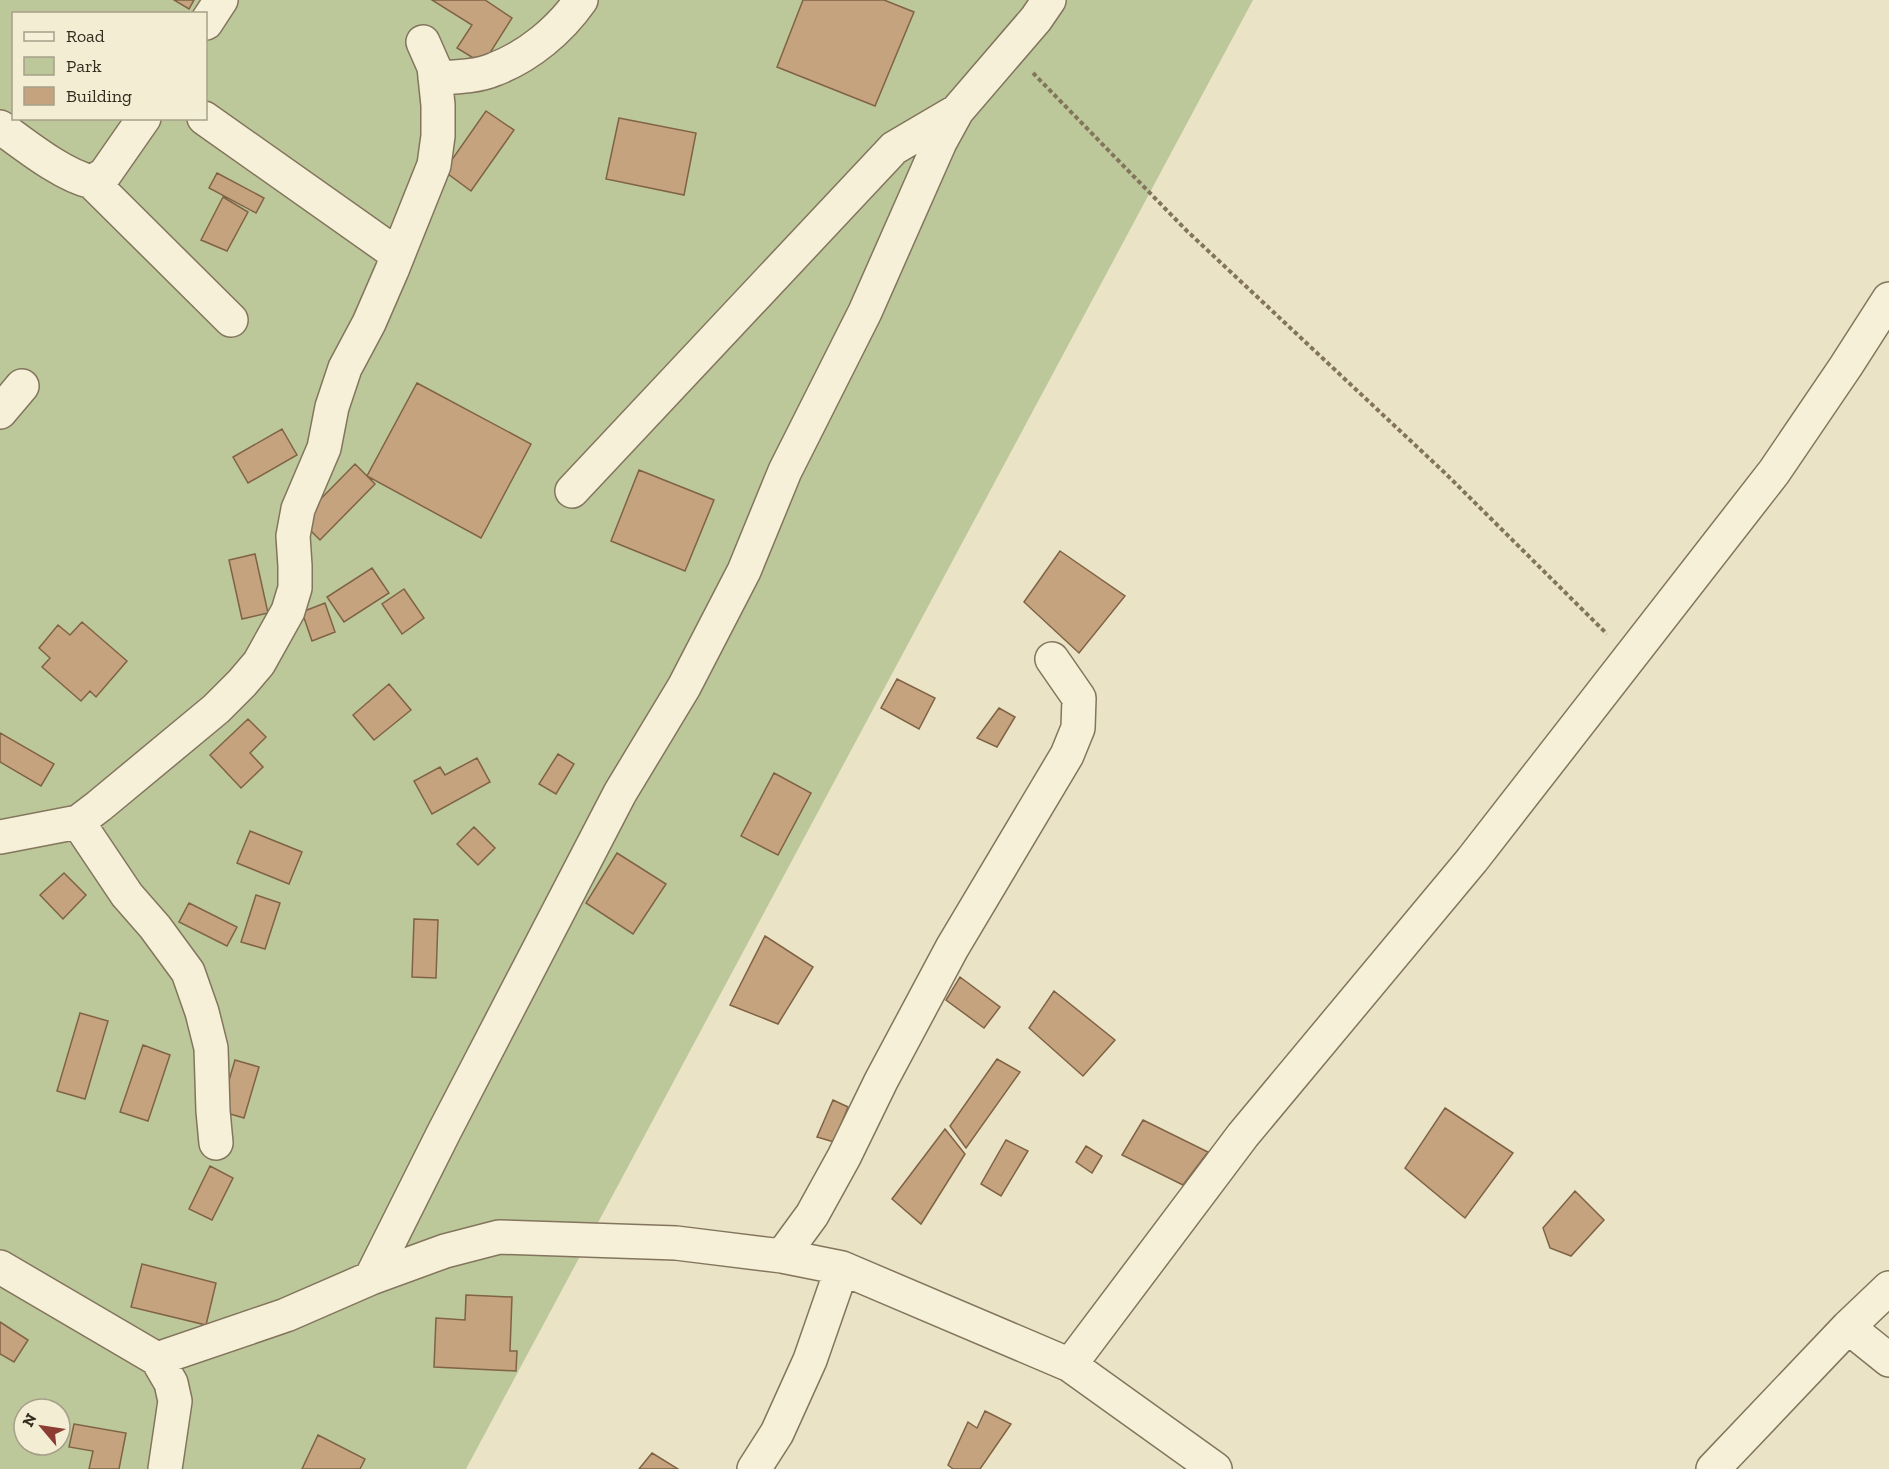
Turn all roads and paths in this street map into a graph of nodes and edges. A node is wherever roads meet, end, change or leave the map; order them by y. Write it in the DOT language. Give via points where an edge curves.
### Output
graph roads {
  1 [pos="222,0"];
  2 [pos="581,0"];
  3 [pos="1049,0"];
  4 [pos="207,22"];
  5 [pos="423,42"];
  6 [pos="1010,50"];
  7 [pos="435,78"];
  8 [pos="957,111"];
  9 [pos="143,120"];
  10 [pos="207,120"];
  11 [pos="0,128"];
  12 [pos="92,182"];
  13 [pos="398,255"];
  14 [pos="1889,299"];
  15 [pos="231,320"];
  16 [pos="22,386"];
  17 [pos="0,412"];
  18 [pos="572,491"];
  19 [pos="1630,658"];
  20 [pos="1052,659"];
  21 [pos="78,822"];
  22 [pos="0,837"];
  23 [pos="216,1143"];
  24 [pos="782,1256"];
  25 [pos="0,1267"];
  26 [pos="842,1268"];
  27 [pos="371,1278"];
  28 [pos="1889,1288"];
  29 [pos="1848,1327"];
  30 [pos="158,1359"];
  31 [pos="1889,1360"];
  32 [pos="1070,1365"];
  33 [pos="165,1469"];
  34 [pos="754,1469"];
  35 [pos="1215,1469"];
  36 [pos="1713,1469"];
  1 -- 4 [label="street"];
  2 -- 7 [label="street" via="540,45 494,70"];
  3 -- 6 [label="street"];
  5 -- 7 [label="street"];
  6 -- 8 [label="street"];
  6 -- 19 [label="path" via="1187,231 1446,474"];
  7 -- 13 [label="street" via="438,136 434,165"];
  8 -- 18 [label="street" via="894,148"];
  8 -- 27 [label="street" via="865,312 785,471 744,571 684,687 620,794"];
  9 -- 12 [label="street" via="105,174"];
  10 -- 13 [label="street"];
  11 -- 12 [label="street" via="69,172"];
  12 -- 15 [label="street"];
  13 -- 21 [label="street" via="345,368 324,448 298,509 292,536 295,588 288,611 259,663 216,709"];
  14 -- 19 [label="street" via="1774,472"];
  16 -- 17 [label="street"];
  19 -- 32 [label="street" via="1472,861 1262,1111"];
  20 -- 24 [label="street" via="1079,698 1078,728 1067,755 946,957 812,1215"];
  21 -- 22 [label="street"];
  21 -- 23 [label="street" via="127,895 188,972 211,1048"];
  24 -- 26 [label="street"];
  24 -- 27 [label="street" via="676,1243 499,1237 445,1251"];
  25 -- 30 [label="street"];
  26 -- 32 [label="street"];
  26 -- 34 [label="street" via="810,1360 777,1433"];
  27 -- 30 [label="street" via="286,1315"];
  28 -- 29 [label="street"];
  29 -- 31 [label="street"];
  29 -- 36 [label="street"];
  30 -- 33 [label="street" via="171,1383 175,1401"];
  32 -- 35 [label="street"];
}
